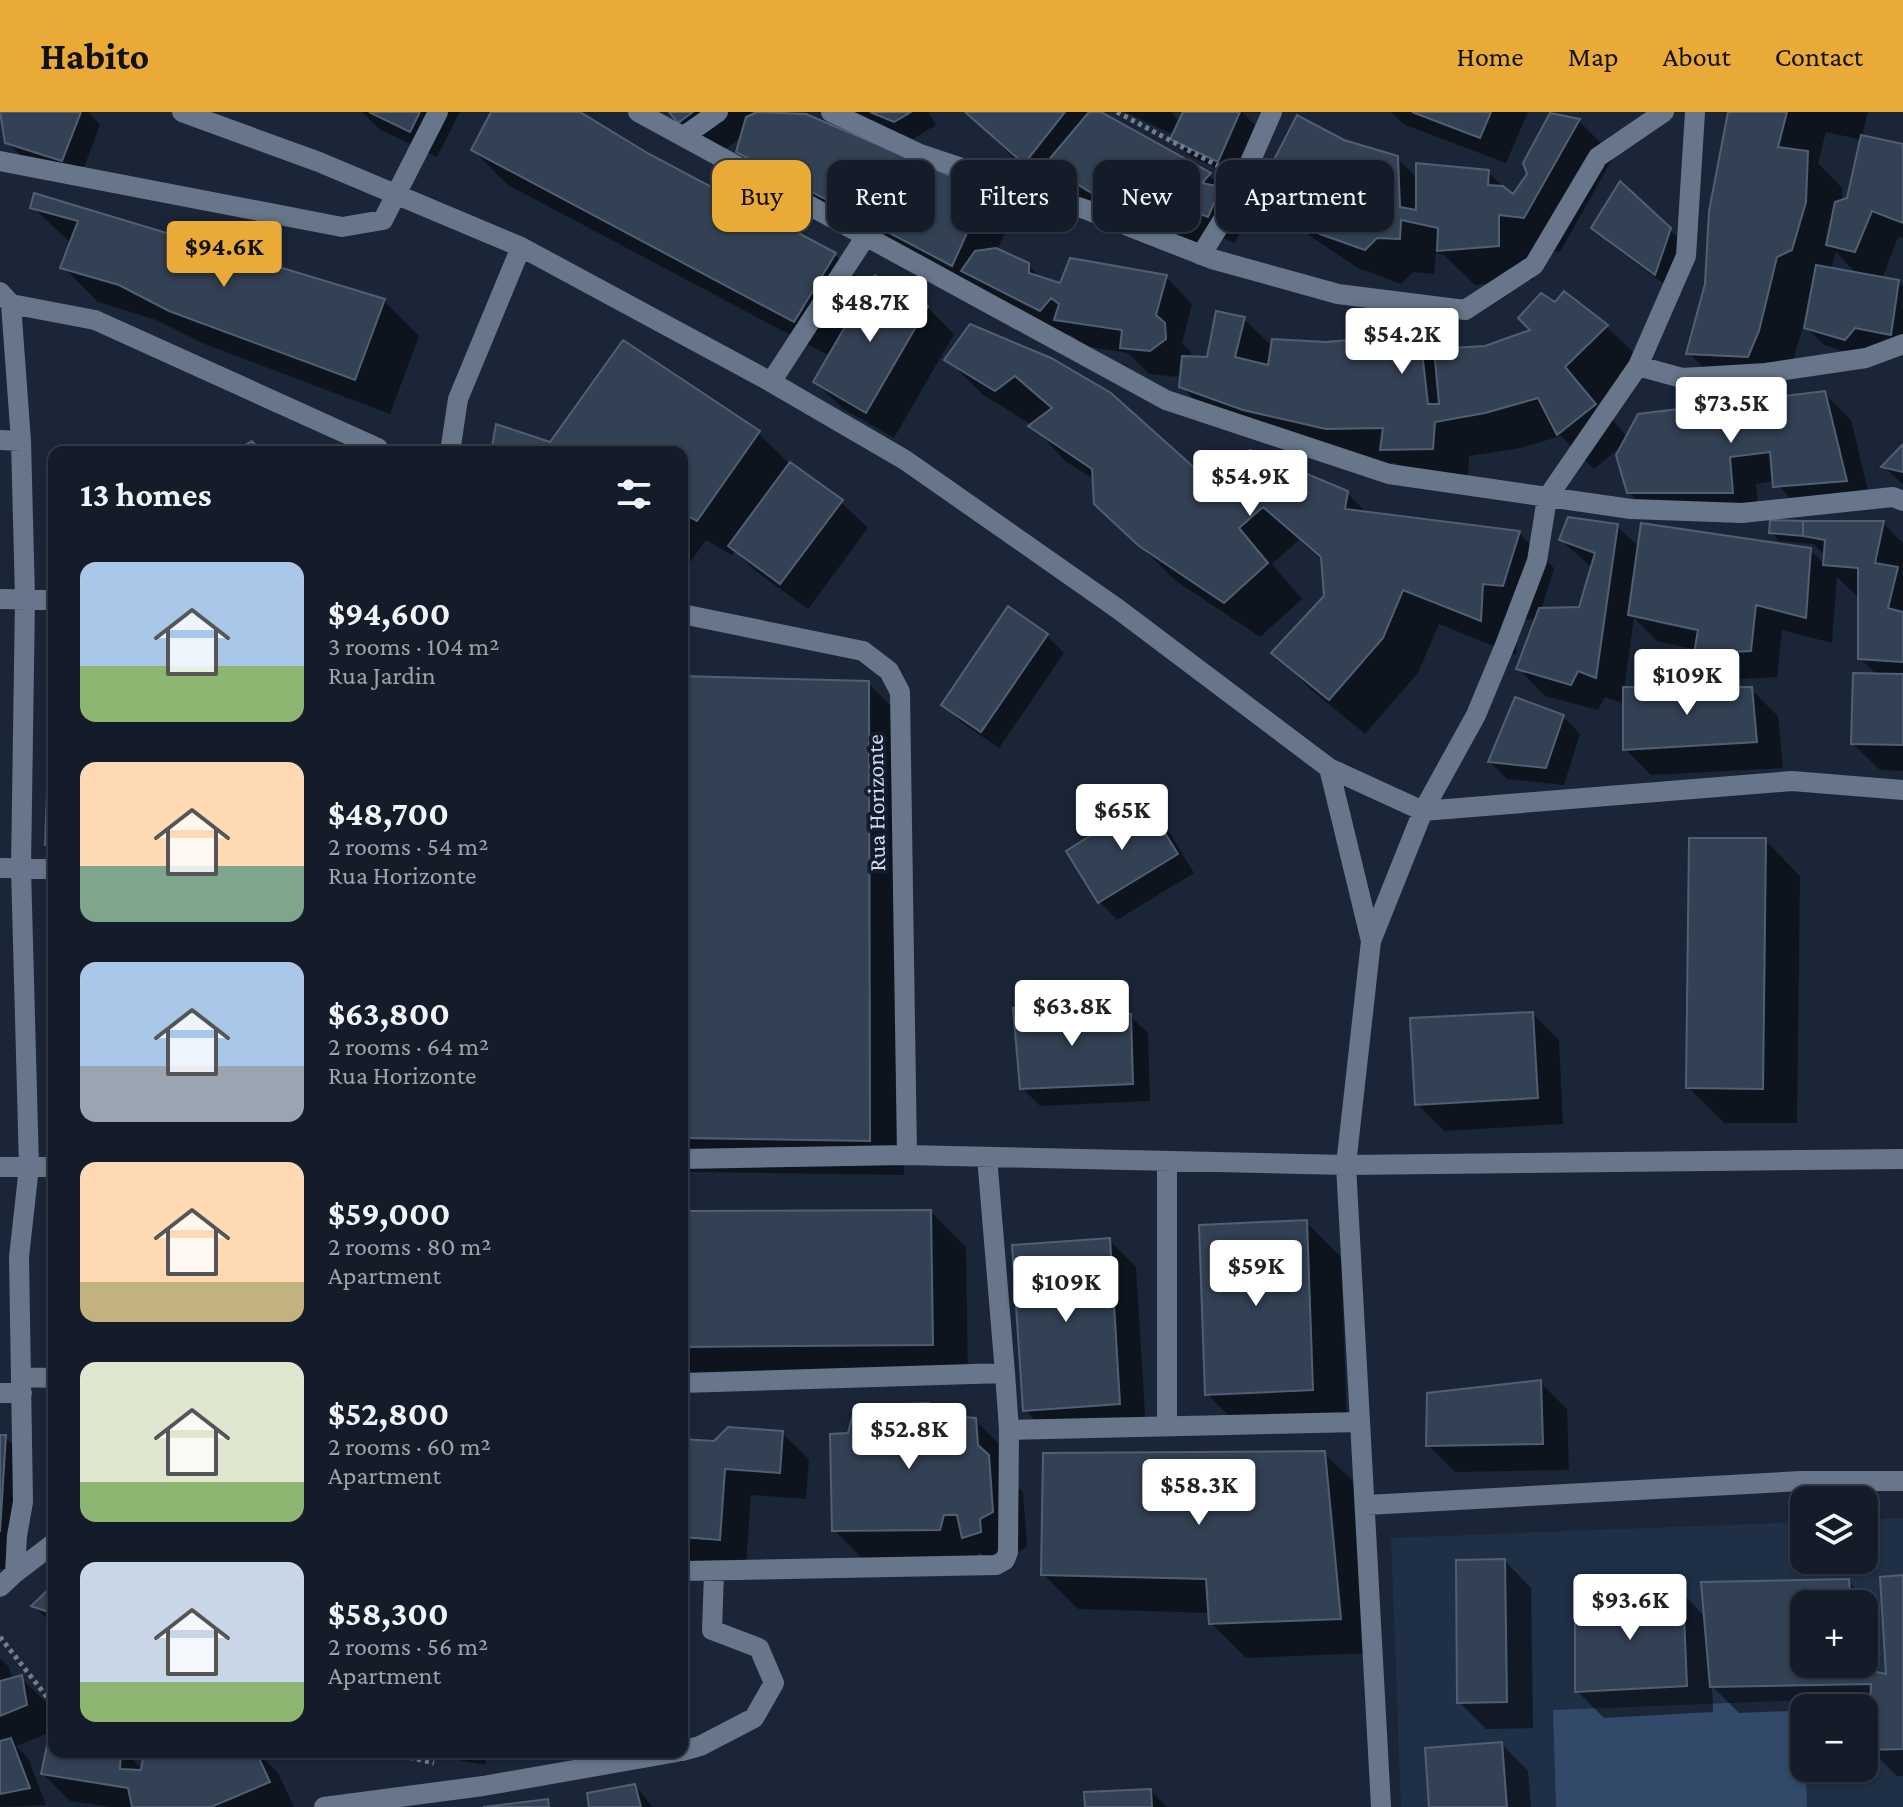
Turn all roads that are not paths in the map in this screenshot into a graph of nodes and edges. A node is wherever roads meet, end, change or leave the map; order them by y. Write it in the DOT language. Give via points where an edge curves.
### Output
graph roads {
  1 [pos="182,112"];
  2 [pos="438,112"];
  3 [pos="638,112"];
  4 [pos="718,112"];
  5 [pos="831,112"];
  6 [pos="1272,112"];
  7 [pos="1664,112"];
  8 [pos="1695,112"];
  9 [pos="684,136"];
  10 [pos="0,161"];
  11 [pos="394,192"];
  12 [pos="866,236"];
  13 [pos="521,247"];
  14 [pos="1201,255"];
  15 [pos="6,298"];
  16 [pos="1903,344"];
  17 [pos="1638,366"];
  18 [pos="771,382"];
  19 [pos="10,440"];
  20 [pos="374,446"];
  21 [pos="451,446"];
  22 [pos="1547,498"];
  23 [pos="1903,501"];
  24 [pos="0,599"];
  25 [pos="25,599"];
  26 [pos="48,600"];
  27 [pos="688,615"];
  28 [pos="1329,768"];
  29 [pos="1903,790"];
  30 [pos="1423,811"];
  31 [pos="0,868"];
  32 [pos="21,868"];
  33 [pos="48,869"];
  34 [pos="1371,941"];
  35 [pos="907,1155"];
  36 [pos="987,1157"];
  37 [pos="688,1159"];
  38 [pos="1903,1159"];
  39 [pos="1167,1161"];
  40 [pos="1346,1165"];
  41 [pos="0,1167"];
  42 [pos="29,1167"];
  43 [pos="48,1167"];
  44 [pos="1005,1373"];
  45 [pos="48,1379"];
  46 [pos="688,1383"];
  47 [pos="21,1385"];
  48 [pos="0,1393"];
  49 [pos="1359,1422"];
  50 [pos="1167,1426"];
  51 [pos="1009,1430"];
  52 [pos="1903,1481"];
  53 [pos="1367,1505"];
  54 [pos="48,1548"];
  55 [pos="688,1571"];
  56 [pos="714,1573"];
  57 [pos="8,1580"];
  58 [pos="688,1749"];
  59 [pos="651,1758"];
  60 [pos="324,1807"];
  61 [pos="1381,1807"];
  1 -- 11 [label="street"];
  2 -- 11 [label="street"];
  3 -- 9 [label="street"];
  4 -- 9 [label="street"];
  5 -- 14 [label="street" via="920,154"];
  6 -- 14 [label="street" via="1229,210"];
  7 -- 14 [label="street" via="1598,157 1534,265 1465,310 1338,294"];
  8 -- 17 [label="street" via="1686,256"];
  9 -- 12 [label="street"];
  10 -- 11 [label="street" via="342,227 383,220"];
  11 -- 13 [label="street"];
  12 -- 18 [label="street"];
  12 -- 22 [label="street" via="1166,400 1389,474"];
  13 -- 18 [label="street"];
  13 -- 21 [label="street" via="458,399"];
  15 -- 19 [label="street"];
  15 -- 20 [label="street" via="95,320"];
  16 -- 17 [label="street" via="1866,358 1766,373 1682,378"];
  17 -- 22 [label="street"];
  18 -- 28 [label="street" via="905,460 1118,609"];
  19 -- 25 [label="street"];
  22 -- 23 [label="street" via="1631,509 1742,513 1893,497"];
  22 -- 30 [label="street" via="1537,561 1505,645 1476,715"];
  24 -- 25 [label="street"];
  25 -- 26 [label="street"];
  25 -- 32 [label="street"];
  27 -- 35 [label="street, Rua Horizonte" via="863,651 889,671 900,692"];
  28 -- 30 [label="street"];
  28 -- 34 [label="street"];
  29 -- 30 [label="street" via="1792,781"];
  30 -- 34 [label="street"];
  31 -- 32 [label="street"];
  32 -- 33 [label="street"];
  32 -- 42 [label="street"];
  34 -- 40 [label="street"];
  35 -- 36 [label="street"];
  35 -- 37 [label="street"];
  36 -- 39 [label="street"];
  36 -- 44 [label="street"];
  38 -- 40 [label="street"];
  39 -- 40 [label="street"];
  39 -- 50 [label="street"];
  40 -- 49 [label="street"];
  41 -- 42 [label="street"];
  42 -- 43 [label="street"];
  42 -- 47 [label="street" via="19,1257"];
  44 -- 46 [label="street"];
  44 -- 51 [label="street"];
  45 -- 47 [label="street"];
  47 -- 48 [label="street"];
  47 -- 57 [label="street" via="23,1502"];
  49 -- 50 [label="street"];
  49 -- 53 [label="street"];
  50 -- 51 [label="street"];
  51 -- 56 [label="street" via="1008,1552 996,1565"];
  52 -- 53 [label="street" via="1801,1481"];
  53 -- 61 [label="street"];
  54 -- 57 [label="street"];
  55 -- 56 [label="street"];
  56 -- 58 [label="street" via="712,1630 759,1648 774,1683 754,1718"];
  59 -- 60 [label="street"];
}
